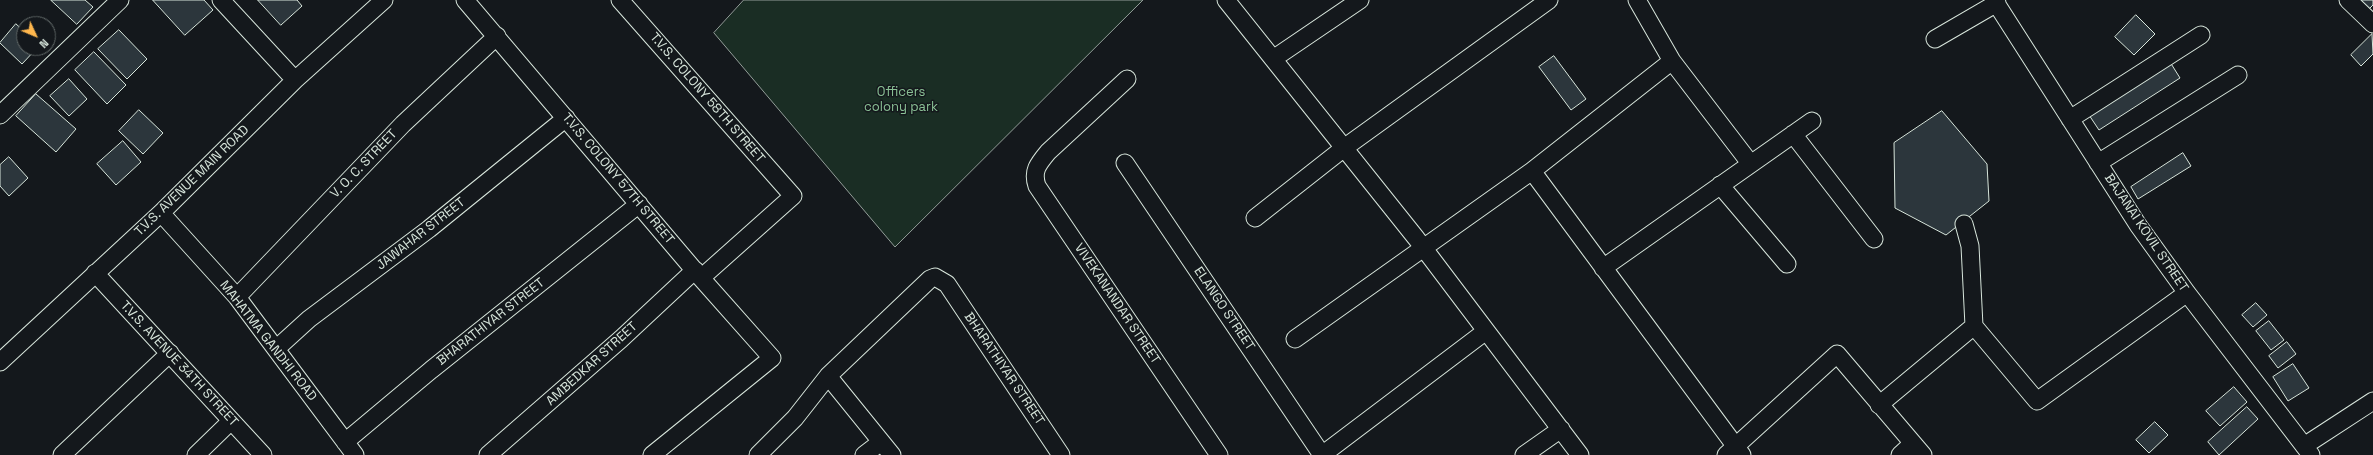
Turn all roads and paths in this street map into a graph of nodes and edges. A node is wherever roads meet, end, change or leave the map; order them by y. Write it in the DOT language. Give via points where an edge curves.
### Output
graph roads {
  1 [pos="120,0"];
  2 [pos="221,0"];
  3 [pos="384,0"];
  4 [pos="465,0"];
  5 [pos="620,0"];
  6 [pos="1226,0"];
  7 [pos="1360,0"];
  8 [pos="1548,0"];
  9 [pos="1637,0"];
  10 [pos="2348,0"];
  11 [pos="1996,2"];
  12 [pos="2373,24"];
  13 [pos="2201,35"];
  14 [pos="497,36"];
  15 [pos="1935,39"];
  16 [pos="1273,59"];
  17 [pos="1672,61"];
  18 [pos="2238,75"];
  19 [pos="1127,79"];
  20 [pos="295,80"];
  21 [pos="0,116"];
  22 [pos="566,118"];
  23 [pos="2070,119"];
  24 [pos="1812,120"];
  25 [pos="1793,134"];
  26 [pos="1344,148"];
  27 [pos="1125,163"];
  28 [pos="1750,163"];
  29 [pos="2098,163"];
  30 [pos="1532,171"];
  31 [pos="1720,185"];
  32 [pos="793,196"];
  33 [pos="639,204"];
  34 [pos="161,213"];
  35 [pos="1255,218"];
  36 [pos="1964,224"];
  37 [pos="1874,239"];
  38 [pos="1423,247"];
  39 [pos="1787,264"];
  40 [pos="1604,268"];
  41 [pos="95,273"];
  42 [pos="698,274"];
  43 [pos="2187,293"];
  44 [pos="237,297"];
  45 [pos="1974,326"];
  46 [pos="1486,331"];
  47 [pos="1295,339"];
  48 [pos="276,349"];
  49 [pos="170,353"];
  50 [pos="0,362"];
  51 [pos="828,376"];
  52 [pos="2373,401"];
  53 [pos="1879,405"];
  54 [pos="232,421"];
  55 [pos="1561,429"];
  56 [pos="881,442"];
  57 [pos="350,448"];
  58 [pos="2308,450"];
  59 [pos="1912,451"];
  60 [pos="1734,452"];
  61 [pos="62,455"];
  62 [pos="196,455"];
  63 [pos="263,455"];
  64 [pos="488,455"];
  65 [pos="652,455"];
  66 [pos="758,455"];
  67 [pos="864,455"];
  68 [pos="892,455"];
  69 [pos="1061,455"];
  70 [pos="1219,455"];
  71 [pos="1322,455"];
  72 [pos="1524,455"];
  73 [pos="1580,455"];
  1 -- 21 [label="street"];
  2 -- 20 [label="street"];
  3 -- 20 [label="street, T.V.S. AVENUE MAIN ROAD"];
  4 -- 14 [label="street, T.V.S. COLONY 57TH STREET"];
  5 -- 32 [label="street, T.V.S. COLONY 58TH STREET"];
  6 -- 16 [label="street"];
  7 -- 16 [label="street"];
  8 -- 26 [label="street"];
  9 -- 17 [label="street"];
  10 -- 12 [label="street"];
  11 -- 15 [label="street"];
  11 -- 23 [label="street, BAJANAI KOVIL STREET"];
  13 -- 23 [label="street"];
  14 -- 22 [label="street, T.V.S. COLONY 57TH STREET"];
  14 -- 44 [label="street, V. O. C. STREET" via="403,124"];
  16 -- 26 [label="street"];
  17 -- 28 [label="street"];
  17 -- 30 [label="street"];
  18 -- 29 [label="street"];
  19 -- 70 [label="street, VIVEKANANDAR STREET" via="1048,152 1038,164 1034,175 1037,186"];
  20 -- 34 [label="street, T.V.S. AVENUE MAIN ROAD"];
  22 -- 33 [label="street, T.V.S. COLONY 57TH STREET"];
  22 -- 48 [label="street, JAWAHAR STREET" via="429,229 309,319"];
  23 -- 29 [label="street, BAJANAI KOVIL STREET"];
  24 -- 25 [label="street"];
  25 -- 28 [label="street"];
  25 -- 37 [label="street"];
  26 -- 35 [label="street"];
  26 -- 38 [label="street"];
  27 -- 71 [label="street, ELANGO STREET"];
  28 -- 31 [label="street"];
  29 -- 43 [label="street, BAJANAI KOVIL STREET" via="2138,225"];
  30 -- 38 [label="street"];
  30 -- 40 [label="street"];
  31 -- 39 [label="street"];
  31 -- 40 [label="street"];
  32 -- 42 [label="street, AMBEDKAR STREET"];
  33 -- 42 [label="street, T.V.S. COLONY 57TH STREET"];
  33 -- 57 [label="street, BHARATHIYAR STREET" via="431,370"];
  34 -- 41 [label="street, T.V.S. AVENUE MAIN ROAD"];
  34 -- 44 [label="street, MAHATMA GANDHI ROAD"];
  36 -- 45 [label="street" via="1970,246"];
  38 -- 46 [label="street"];
  38 -- 47 [label="street"];
  40 -- 60 [label="street"];
  41 -- 49 [label="street, T.V.S. AVENUE 34TH STREET"];
  41 -- 50 [label="street, T.V.S. AVENUE MAIN ROAD"];
  42 -- 64 [label="street, AMBEDKAR STREET"];
  42 -- 65 [label="street, T.V.S. COLONY 57TH STREET" via="772,358"];
  43 -- 45 [label="street" via="2037,401"];
  43 -- 58 [label="street, BAJANAI KOVIL STREET"];
  44 -- 48 [label="street, MAHATMA GANDHI ROAD"];
  45 -- 53 [label="street"];
  46 -- 55 [label="street"];
  46 -- 71 [label="street"];
  48 -- 57 [label="street, MAHATMA GANDHI ROAD"];
  49 -- 54 [label="street, T.V.S. AVENUE 34TH STREET"];
  49 -- 61 [label="street"];
  51 -- 56 [label="street"];
  51 -- 66 [label="street" via="795,418"];
  51 -- 69 [label="street, BHARATHIYAR STREET" via="935,277 947,284"];
  52 -- 58 [label="street"];
  53 -- 59 [label="street"];
  53 -- 60 [label="street" via="1837,354"];
  54 -- 62 [label="street"];
  54 -- 63 [label="street, T.V.S. AVENUE 34TH STREET"];
  55 -- 72 [label="street"];
  55 -- 73 [label="street"];
  56 -- 67 [label="street"];
  56 -- 68 [label="street"];
}
